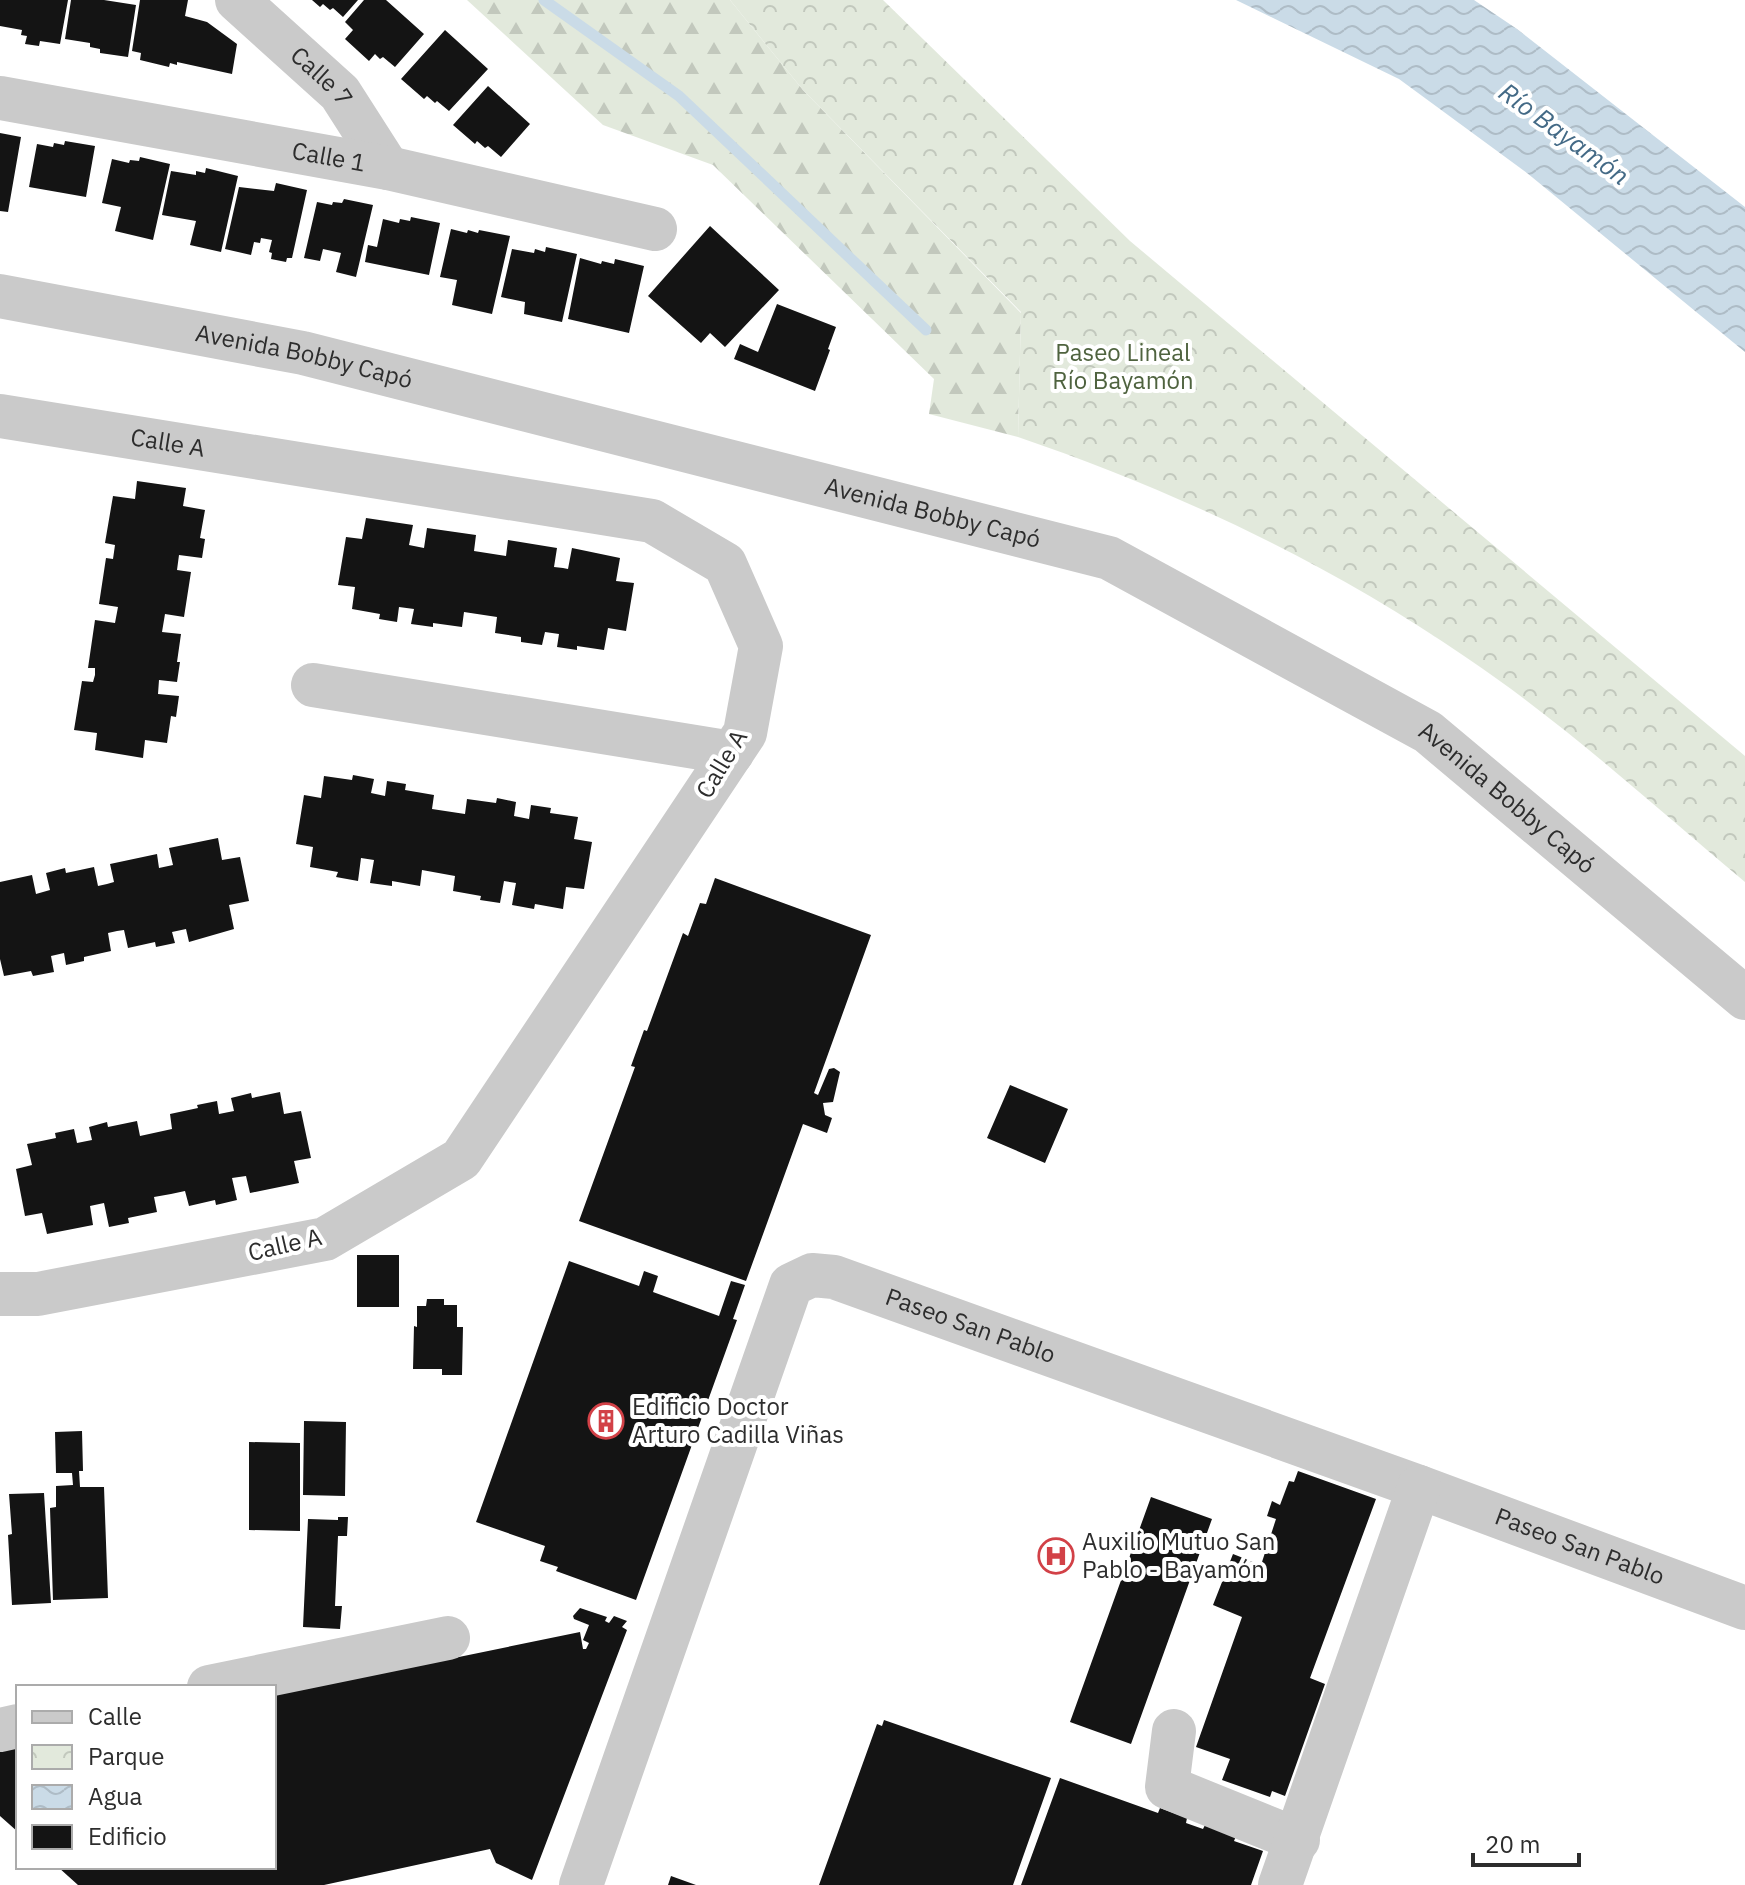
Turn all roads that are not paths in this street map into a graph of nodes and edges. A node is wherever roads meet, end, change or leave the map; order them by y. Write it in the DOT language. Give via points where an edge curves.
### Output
graph roads {
  1 [pos="237,0"];
  2 [pos="0,98"];
  3 [pos="388,168"];
  4 [pos="655,229"];
  5 [pos="0,296"];
  6 [pos="0,416"];
  7 [pos="313,685"];
  8 [pos="732,753"];
  9 [pos="1745,998"];
  10 [pos="0,1294"];
  11 [pos="1419,1487"];
  12 [pos="1745,1608"];
  13 [pos="448,1638"];
  14 [pos="219,1685"];
  15 [pos="1174,1731"];
  16 [pos="1298,1840"];
  17 [pos="581,1885"];
  18 [pos="1280,1885"];
  1 -- 3 [label="street, Calle 7" via="340,93"];
  2 -- 3 [label="street, Calle 1"];
  3 -- 4 [label="street, Calle 1"];
  5 -- 9 [label="street, Avenida Bobby Capó" via="303,353 1109,558 1428,732"];
  6 -- 8 [label="street, Calle A" via="652,521 725,564 761,646 745,733"];
  7 -- 8 [label="street"];
  8 -- 10 [label="street, Calle A" via="461,1159 325,1239 38,1294"];
  11 -- 12 [label="street, Paseo San Pablo"];
  11 -- 16 [label="street"];
  11 -- 17 [label="street, Paseo San Pablo" via="834,1277 812,1275 791,1285"];
  13 -- 14 [label="street"];
  15 -- 16 [label="street" via="1167,1787"];
  16 -- 18 [label="street"];
}
